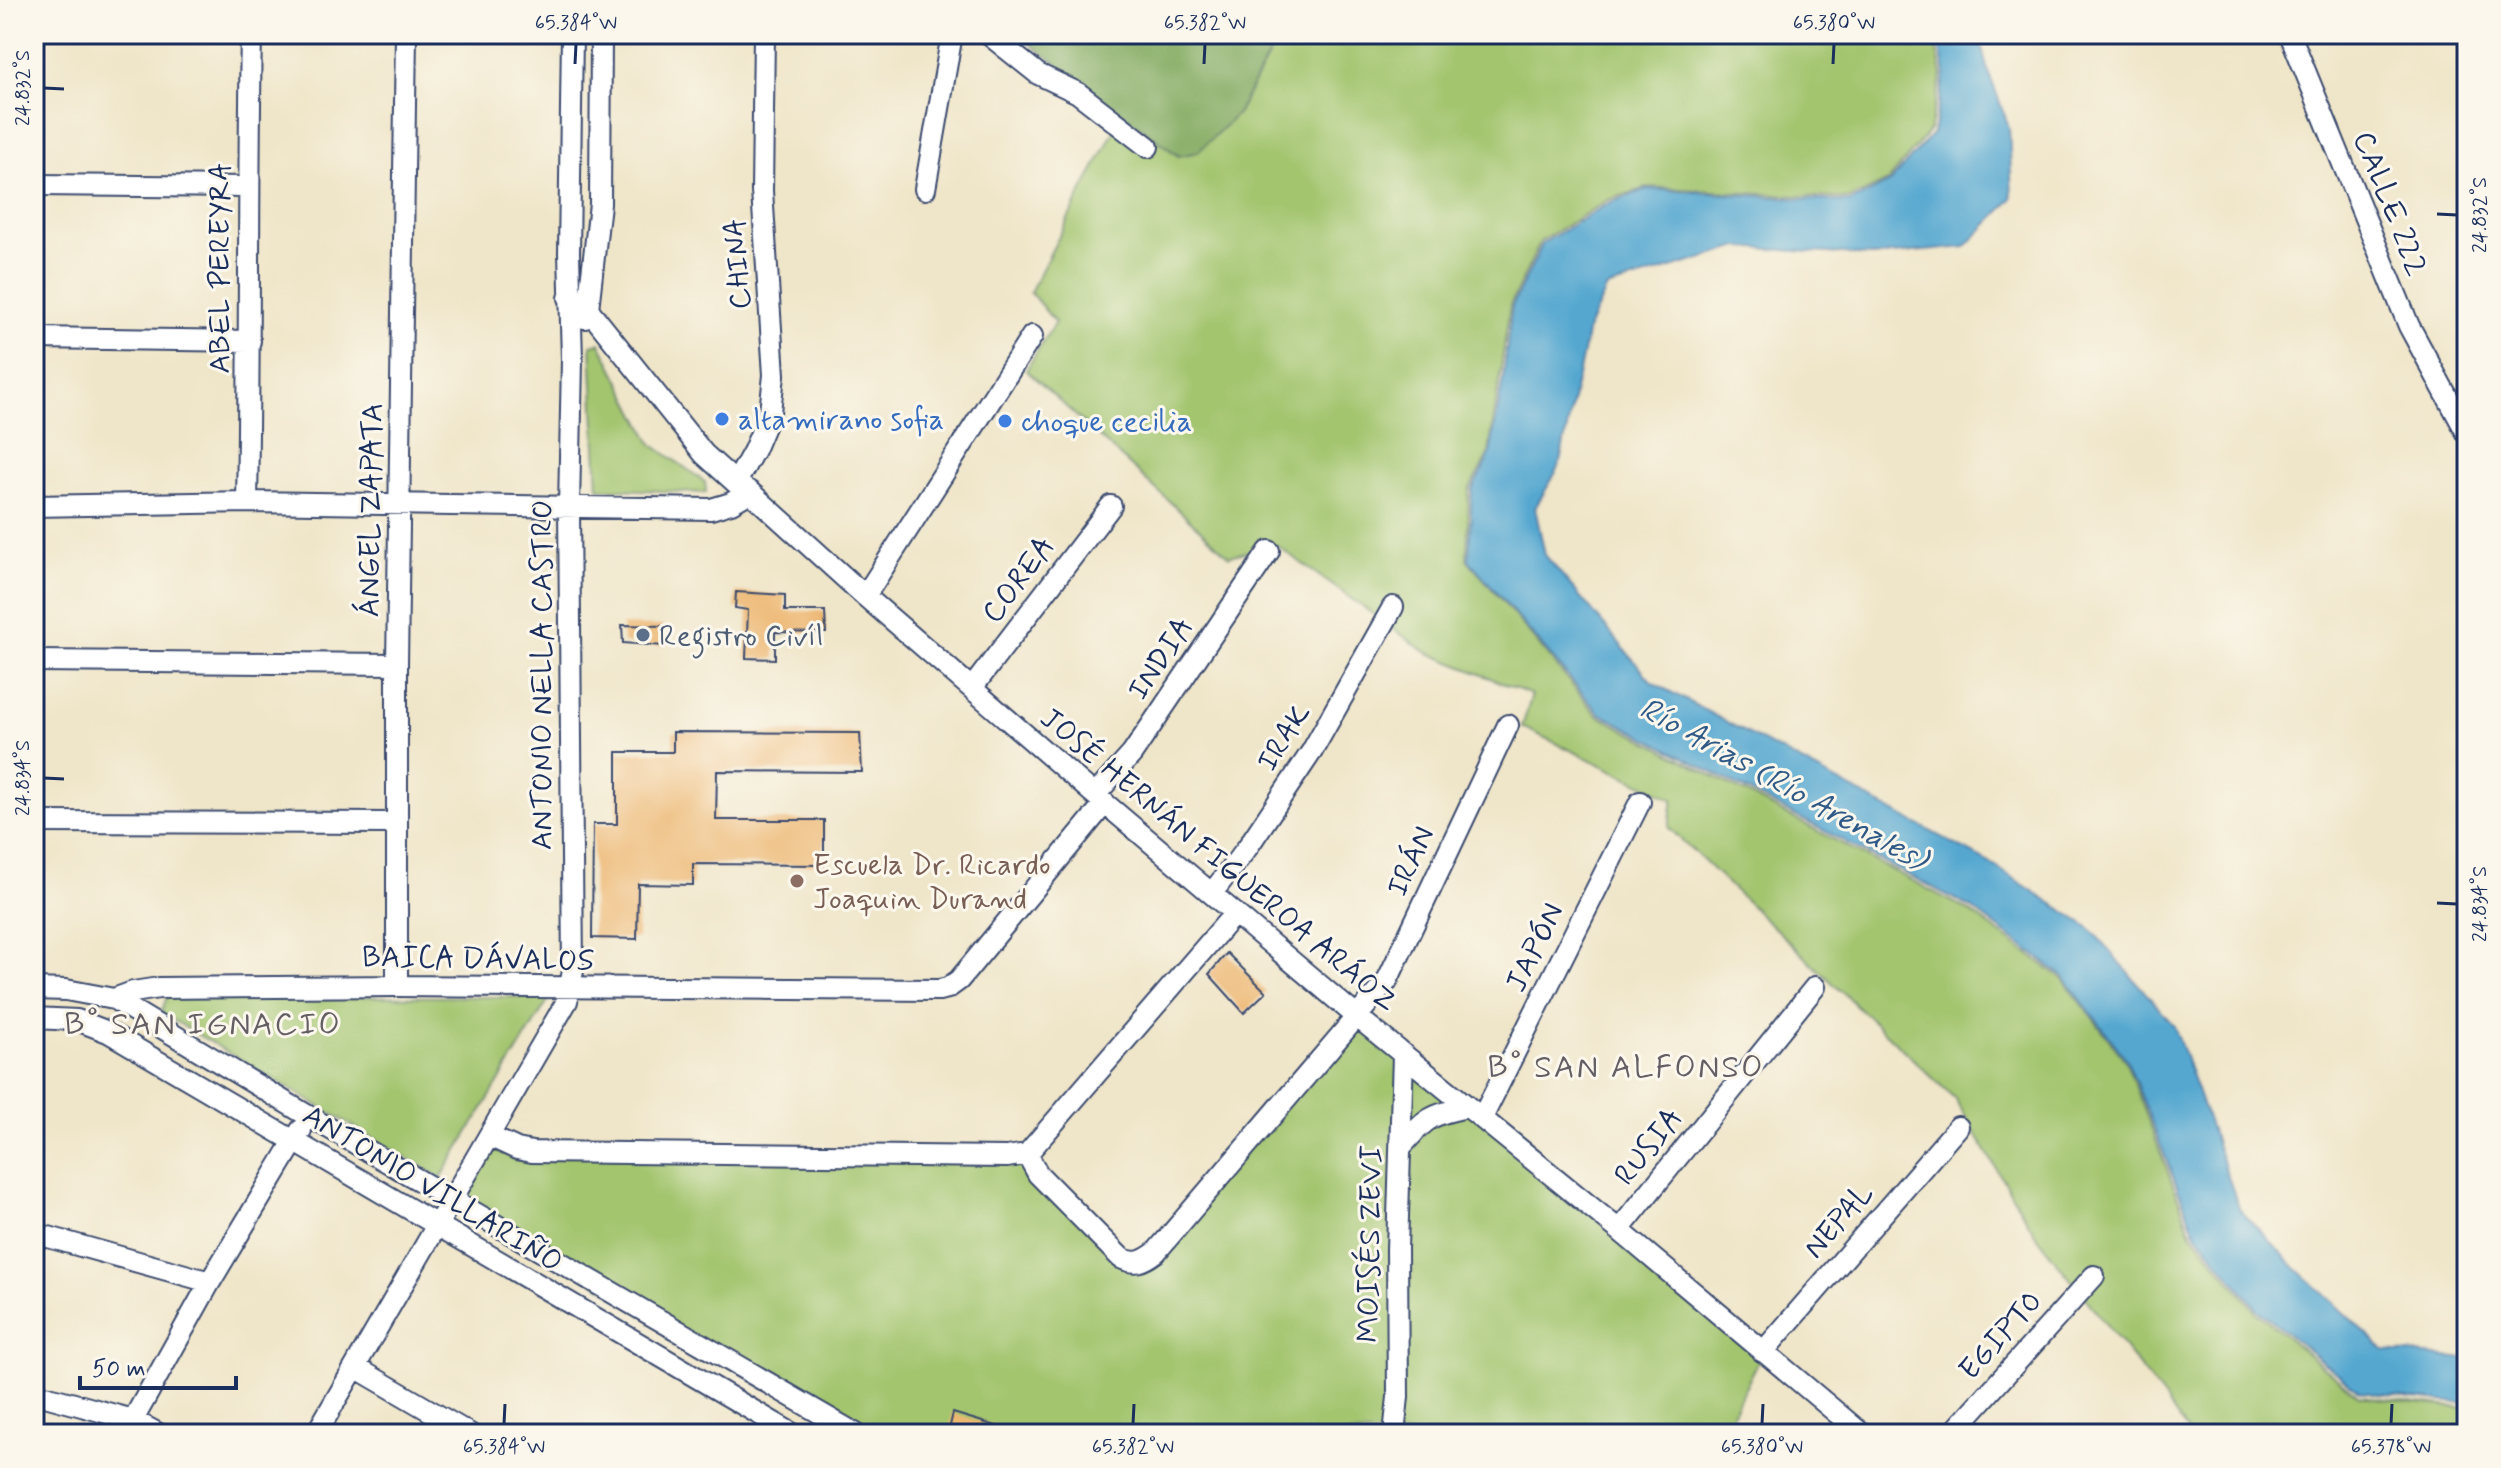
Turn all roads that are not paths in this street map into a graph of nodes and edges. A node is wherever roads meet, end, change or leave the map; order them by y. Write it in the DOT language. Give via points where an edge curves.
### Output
graph roads {
  1 [pos="251,34"];
  2 [pos="406,34"];
  3 [pos="572,34"];
  4 [pos="601,34"];
  5 [pos="764,34"];
  6 [pos="952,34"];
  7 [pos="988,34"];
  8 [pos="2290,34"];
  9 [pos="1148,147"];
  10 [pos="34,185"];
  11 [pos="248,187"];
  12 [pos="925,189"];
  13 [pos="569,298"];
  14 [pos="588,309"];
  15 [pos="1032,336"];
  16 [pos="34,338"];
  17 [pos="250,341"];
  18 [pos="572,360"];
  19 [pos="2467,433"];
  20 [pos="743,487"];
  21 [pos="247,502"];
  22 [pos="400,505"];
  23 [pos="34,506"];
  24 [pos="1111,506"];
  25 [pos="569,507"];
  26 [pos="1269,551"];
  27 [pos="865,596"];
  28 [pos="1393,607"];
  29 [pos="34,661"];
  30 [pos="397,664"];
  31 [pos="972,688"];
  32 [pos="1508,725"];
  33 [pos="1100,799"];
  34 [pos="1640,802"];
  35 [pos="34,822"];
  36 [pos="397,823"];
  37 [pos="1212,893"];
  38 [pos="1235,913"];
  39 [pos="397,986"];
  40 [pos="1815,987"];
  41 [pos="34,989"];
  42 [pos="571,989"];
  43 [pos="924,991"];
  44 [pos="114,999"];
  45 [pos="1355,1015"];
  46 [pos="34,1018"];
  47 [pos="1403,1055"];
  48 [pos="1475,1112"];
  49 [pos="310,1117"];
  50 [pos="1958,1127"];
  51 [pos="489,1136"];
  52 [pos="293,1140"];
  53 [pos="1401,1147"];
  54 [pos="1027,1154"];
  55 [pos="453,1200"];
  56 [pos="436,1225"];
  57 [pos="1619,1230"];
  58 [pos="34,1233"];
  59 [pos="2094,1276"];
  60 [pos="210,1282"];
  61 [pos="1763,1352"];
  62 [pos="355,1367"];
  63 [pos="34,1393"];
  64 [pos="133,1420"];
  65 [pos="159,1434"];
  66 [pos="316,1434"];
  67 [pos="470,1434"];
  68 [pos="793,1434"];
  69 [pos="856,1434"];
  70 [pos="1394,1434"];
  71 [pos="1862,1434"];
  72 [pos="1952,1434"];
  1 -- 11 [label="street, ABEL PEREYRA"];
  2 -- 22 [label="street, ÁNGEL ZAPATA"];
  3 -- 13 [label="street, ANTONIO NELLA CASTRO"];
  4 -- 14 [label="street, ANTONIO NELLA CASTRO" via="600,204"];
  5 -- 20 [label="street, CHINA" via="762,191 774,375 770,412"];
  6 -- 12 [label="street"];
  7 -- 9 [label="street" via="1038,74 1070,87"];
  8 -- 19 [label="street, CALLE 222" via="2409,326"];
  10 -- 11 [label="street"];
  11 -- 17 [label="street, ABEL PEREYRA"];
  13 -- 14 [label="street, JOSÉ HERNÁN FIGUEROA ARÁOZ"];
  13 -- 18 [label="street, ANTONIO NELLA CASTRO"];
  14 -- 18 [label="street, ANTONIO NELLA CASTRO"];
  14 -- 20 [label="street, JOSÉ HERNÁN FIGUEROA ARÁOZ" via="704,454"];
  15 -- 27 [label="street"];
  16 -- 17 [label="street"];
  17 -- 21 [label="street, ABEL PEREYRA"];
  18 -- 25 [label="street, ANTONIO NELLA CASTRO"];
  20 -- 25 [label="street" via="731,503 711,509"];
  20 -- 27 [label="street, JOSÉ HERNÁN FIGUEROA ARÁOZ"];
  21 -- 22 [label="street"];
  21 -- 23 [label="street"];
  22 -- 25 [label="street"];
  22 -- 30 [label="street, ÁNGEL ZAPATA"];
  24 -- 31 [label="street, COREA"];
  25 -- 42 [label="street, ANTONIO NELLA CASTRO"];
  26 -- 33 [label="street, INDIA"];
  27 -- 31 [label="street, JOSÉ HERNÁN FIGUEROA ARÁOZ"];
  28 -- 37 [label="street, IRAK" via="1312,751"];
  29 -- 30 [label="street"];
  30 -- 36 [label="street, ÁNGEL ZAPATA"];
  31 -- 33 [label="street, JOSÉ HERNÁN FIGUEROA ARÁOZ"];
  32 -- 45 [label="street, IRÁN" via="1387,981"];
  33 -- 37 [label="street, JOSÉ HERNÁN FIGUEROA ARÁOZ"];
  33 -- 43 [label="street, INDIA" via="959,980 948,988"];
  34 -- 48 [label="street, JAPÓN"];
  35 -- 36 [label="street"];
  36 -- 39 [label="street, ÁNGEL ZAPATA"];
  37 -- 38 [label="street, JOSÉ HERNÁN FIGUEROA ARÁOZ"];
  38 -- 45 [label="street, JOSÉ HERNÁN FIGUEROA ARÁOZ"];
  38 -- 54 [label="street"];
  39 -- 42 [label="street, BAICA DÁVALOS"];
  39 -- 44 [label="street, BAICA DÁVALOS" via="159,988"];
  40 -- 57 [label="street, RUSIA"];
  41 -- 44 [label="street, BAICA DÁVALOS"];
  42 -- 43 [label="street, BAICA DÁVALOS"];
  42 -- 51 [label="street"];
  44 -- 49 [label="street, ANTONIO VILLARIÑO"];
  45 -- 47 [label="street, JOSÉ HERNÁN FIGUEROA ARÁOZ"];
  45 -- 54 [label="street, IRÁN" via="1145,1260 1132,1263 1121,1258 1038,1174"];
  46 -- 52 [label="street, ANTONIO VILLARIÑO" via="77,1020 108,1032"];
  47 -- 48 [label="street, JOSÉ HERNÁN FIGUEROA ARÁOZ"];
  47 -- 53 [label="street, MOISÉS ZEVI"];
  48 -- 53 [label="street" via="1442,1112 1428,1118"];
  48 -- 57 [label="street, JOSÉ HERNÁN FIGUEROA ARÁOZ"];
  49 -- 52 [label="street"];
  49 -- 55 [label="street, ANTONIO VILLARIÑO"];
  50 -- 61 [label="street, NEPAL"];
  51 -- 54 [label="street" via="532,1152"];
  51 -- 55 [label="street"];
  52 -- 56 [label="street, ANTONIO VILLARIÑO"];
  52 -- 60 [label="street"];
  53 -- 70 [label="street, MOISÉS ZEVI"];
  55 -- 56 [label="street"];
  55 -- 69 [label="street, ANTONIO VILLARIÑO"];
  56 -- 62 [label="street"];
  56 -- 68 [label="street, ANTONIO VILLARIÑO"];
  57 -- 61 [label="street, JOSÉ HERNÁN FIGUEROA ARÁOZ"];
  58 -- 60 [label="street"];
  59 -- 72 [label="street, EGIPTO"];
  60 -- 64 [label="street"];
  61 -- 71 [label="street, JOSÉ HERNÁN FIGUEROA ARÁOZ"];
  62 -- 66 [label="street"];
  62 -- 67 [label="street"];
  63 -- 64 [label="street"];
  64 -- 65 [label="street"];
}
